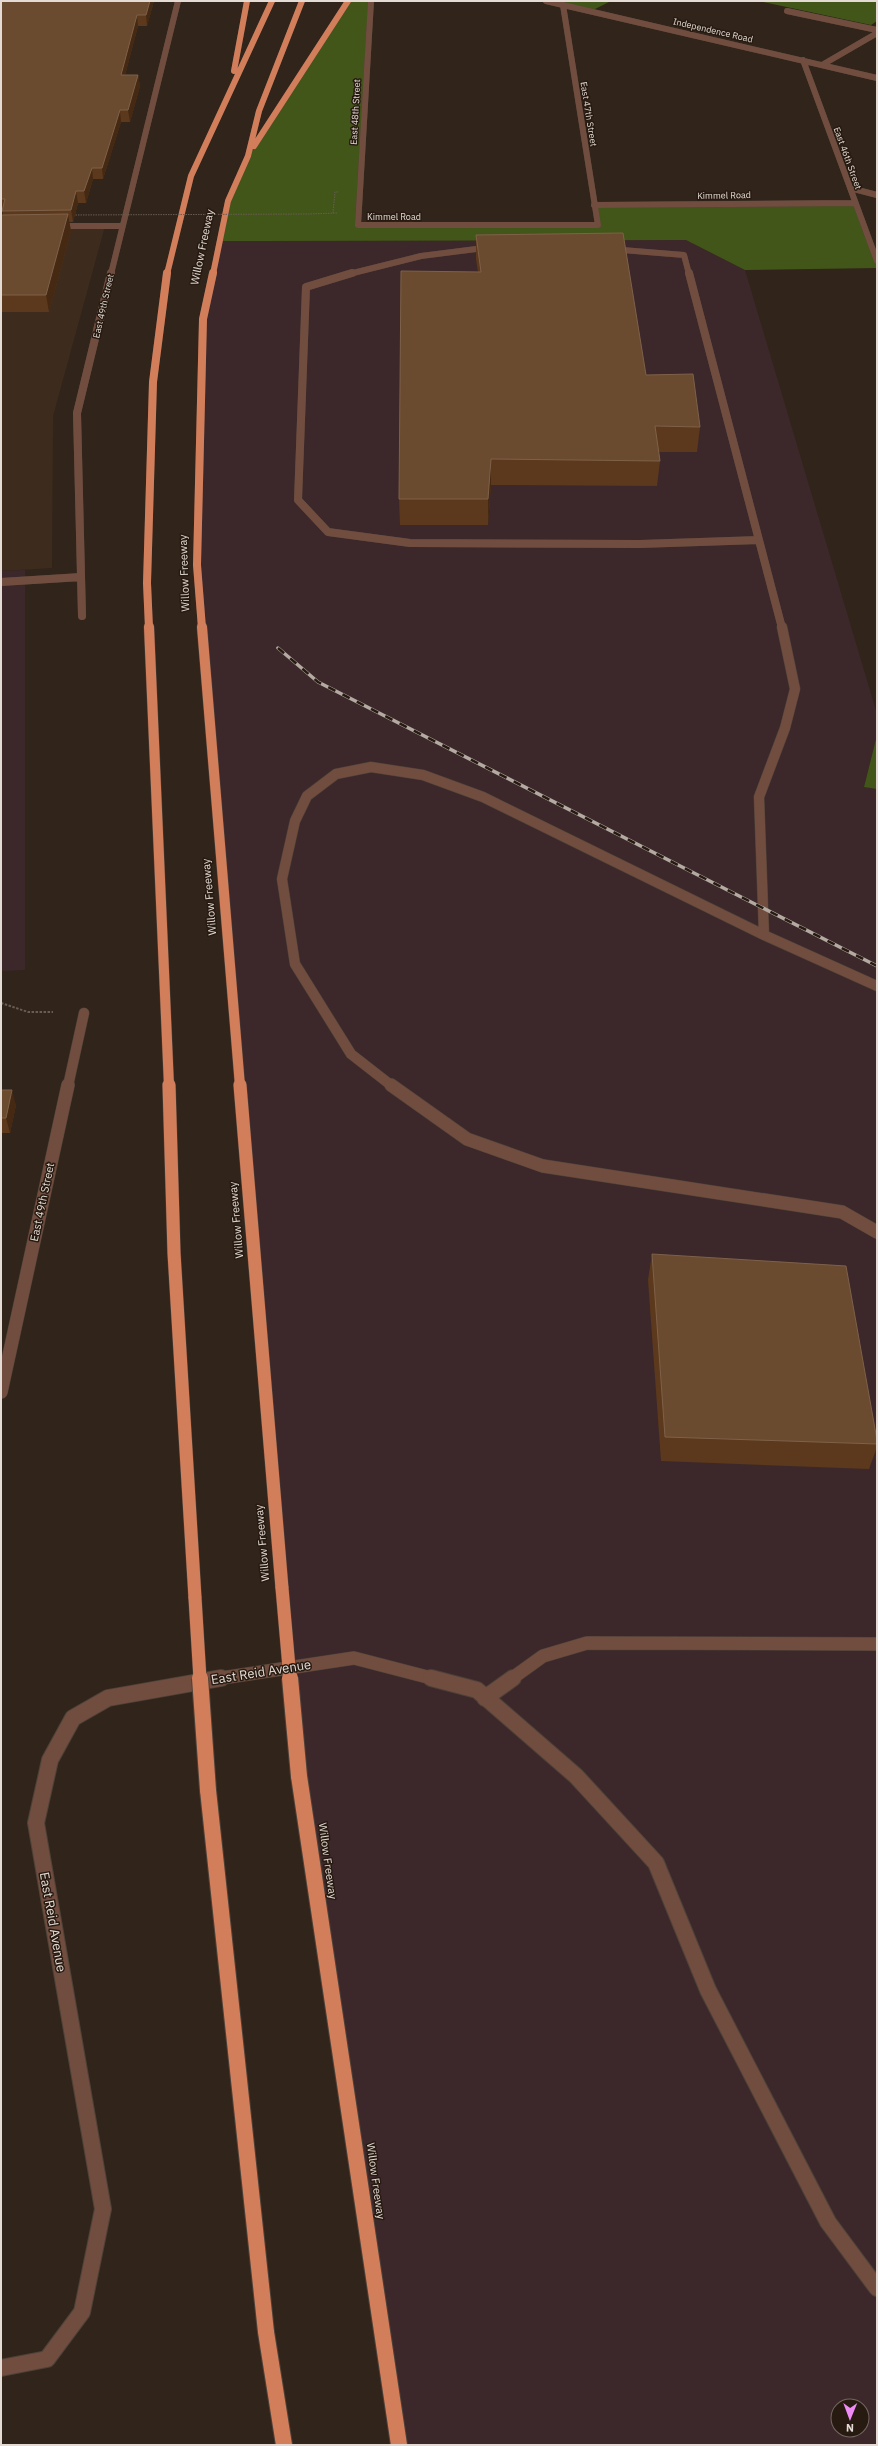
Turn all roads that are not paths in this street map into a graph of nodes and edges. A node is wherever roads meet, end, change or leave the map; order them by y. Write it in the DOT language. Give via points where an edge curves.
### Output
graph roads {
  1 [pos="178,1"];
  2 [pos="247,1"];
  3 [pos="272,1"];
  4 [pos="302,1"];
  5 [pos="348,1"];
  6 [pos="371,1"];
  7 [pos="546,1"];
  8 [pos="563,5"];
  9 [pos="787,11"];
  10 [pos="877,31"];
  11 [pos="804,60"];
  12 [pos="822,65"];
  13 [pos="877,78"];
  14 [pos="231,88"];
  15 [pos="248,156"];
  16 [pos="850,188"];
  17 [pos="877,195"];
  18 [pos="854,203"];
  19 [pos="594,205"];
  20 [pos="358,225"];
  21 [pos="598,225"];
  22 [pos="42,226"];
  23 [pos="122,226"];
  24 [pos="503,246"];
  25 [pos="601,248"];
  26 [pos="877,261"];
  27 [pos="759,540"];
  28 [pos="81,577"];
  29 [pos="1,582"];
  30 [pos="82,616"];
  31 [pos="764,935"];
  32 [pos="877,986"];
  33 [pos="84,1013"];
  34 [pos="877,1232"];
  35 [pos="1,1392"];
  36 [pos="877,1644"];
  37 [pos="485,1698"];
  38 [pos="877,2288"];
  39 [pos="1,2368"];
  40 [pos="284,2445"];
  41 [pos="399,2445"];
  1 -- 23 [label="street, East 49th Street"];
  2 -- 14 [label="highway"];
  3 -- 14 [label="highway"];
  4 -- 15 [label="highway, Willow Freeway" via="259,111"];
  5 -- 15 [label="highway"];
  6 -- 20 [label="street, East 48th Street"];
  7 -- 8 [label="street, Independence Road"];
  8 -- 11 [label="street, Independence Road"];
  8 -- 19 [label="street, East 47th Street"];
  9 -- 10 [label="street"];
  10 -- 12 [label="street"];
  11 -- 12 [label="street, Independence Road"];
  11 -- 16 [label="street, East 46th Street"];
  12 -- 13 [label="street, Independence Road"];
  14 -- 40 [label="highway, bridge" via="191,176 167,272 154,382 147,583 167,1003 174,1253 208,1790 266,2332"];
  15 -- 41 [label="highway, Willow Freeway, bridge" via="228,201 203,319 197,565 299,1776"];
  16 -- 17 [label="street"];
  16 -- 18 [label="street, East 46th Street"];
  18 -- 19 [label="street, Kimmel Road"];
  18 -- 26 [label="street, East 46th Street"];
  19 -- 21 [label="street, East 47th Street"];
  20 -- 21 [label="street, Kimmel Road"];
  22 -- 23 [label="street"];
  23 -- 28 [label="street, East 49th Street" via="77,413"];
  24 -- 27 [label="street" via="472,248 373,266 306,287 298,500 328,532 410,543 640,544"];
  25 -- 27 [label="street" via="684,255"];
  27 -- 31 [label="street" via="785,638 794,689 785,728 759,797"];
  28 -- 29 [label="street"];
  28 -- 30 [label="street, East 49th Street"];
  31 -- 32 [label="street"];
  31 -- 34 [label="street" via="483,797 423,775 371,767 336,774 307,796 295,821 282,878 295,964 351,1054 467,1140 542,1166 842,1212"];
  33 -- 35 [label="street, East 49th Street"];
  36 -- 37 [label="street" via="587,1643 543,1656"];
  37 -- 38 [label="street" via="576,1776 656,1863 708,1990 820,2208"];
  37 -- 39 [label="street, East Reid Avenue" via="477,1690 354,1658 108,1698 73,1718 50,1760 36,1823 103,2209 82,2312 47,2359"];
}
